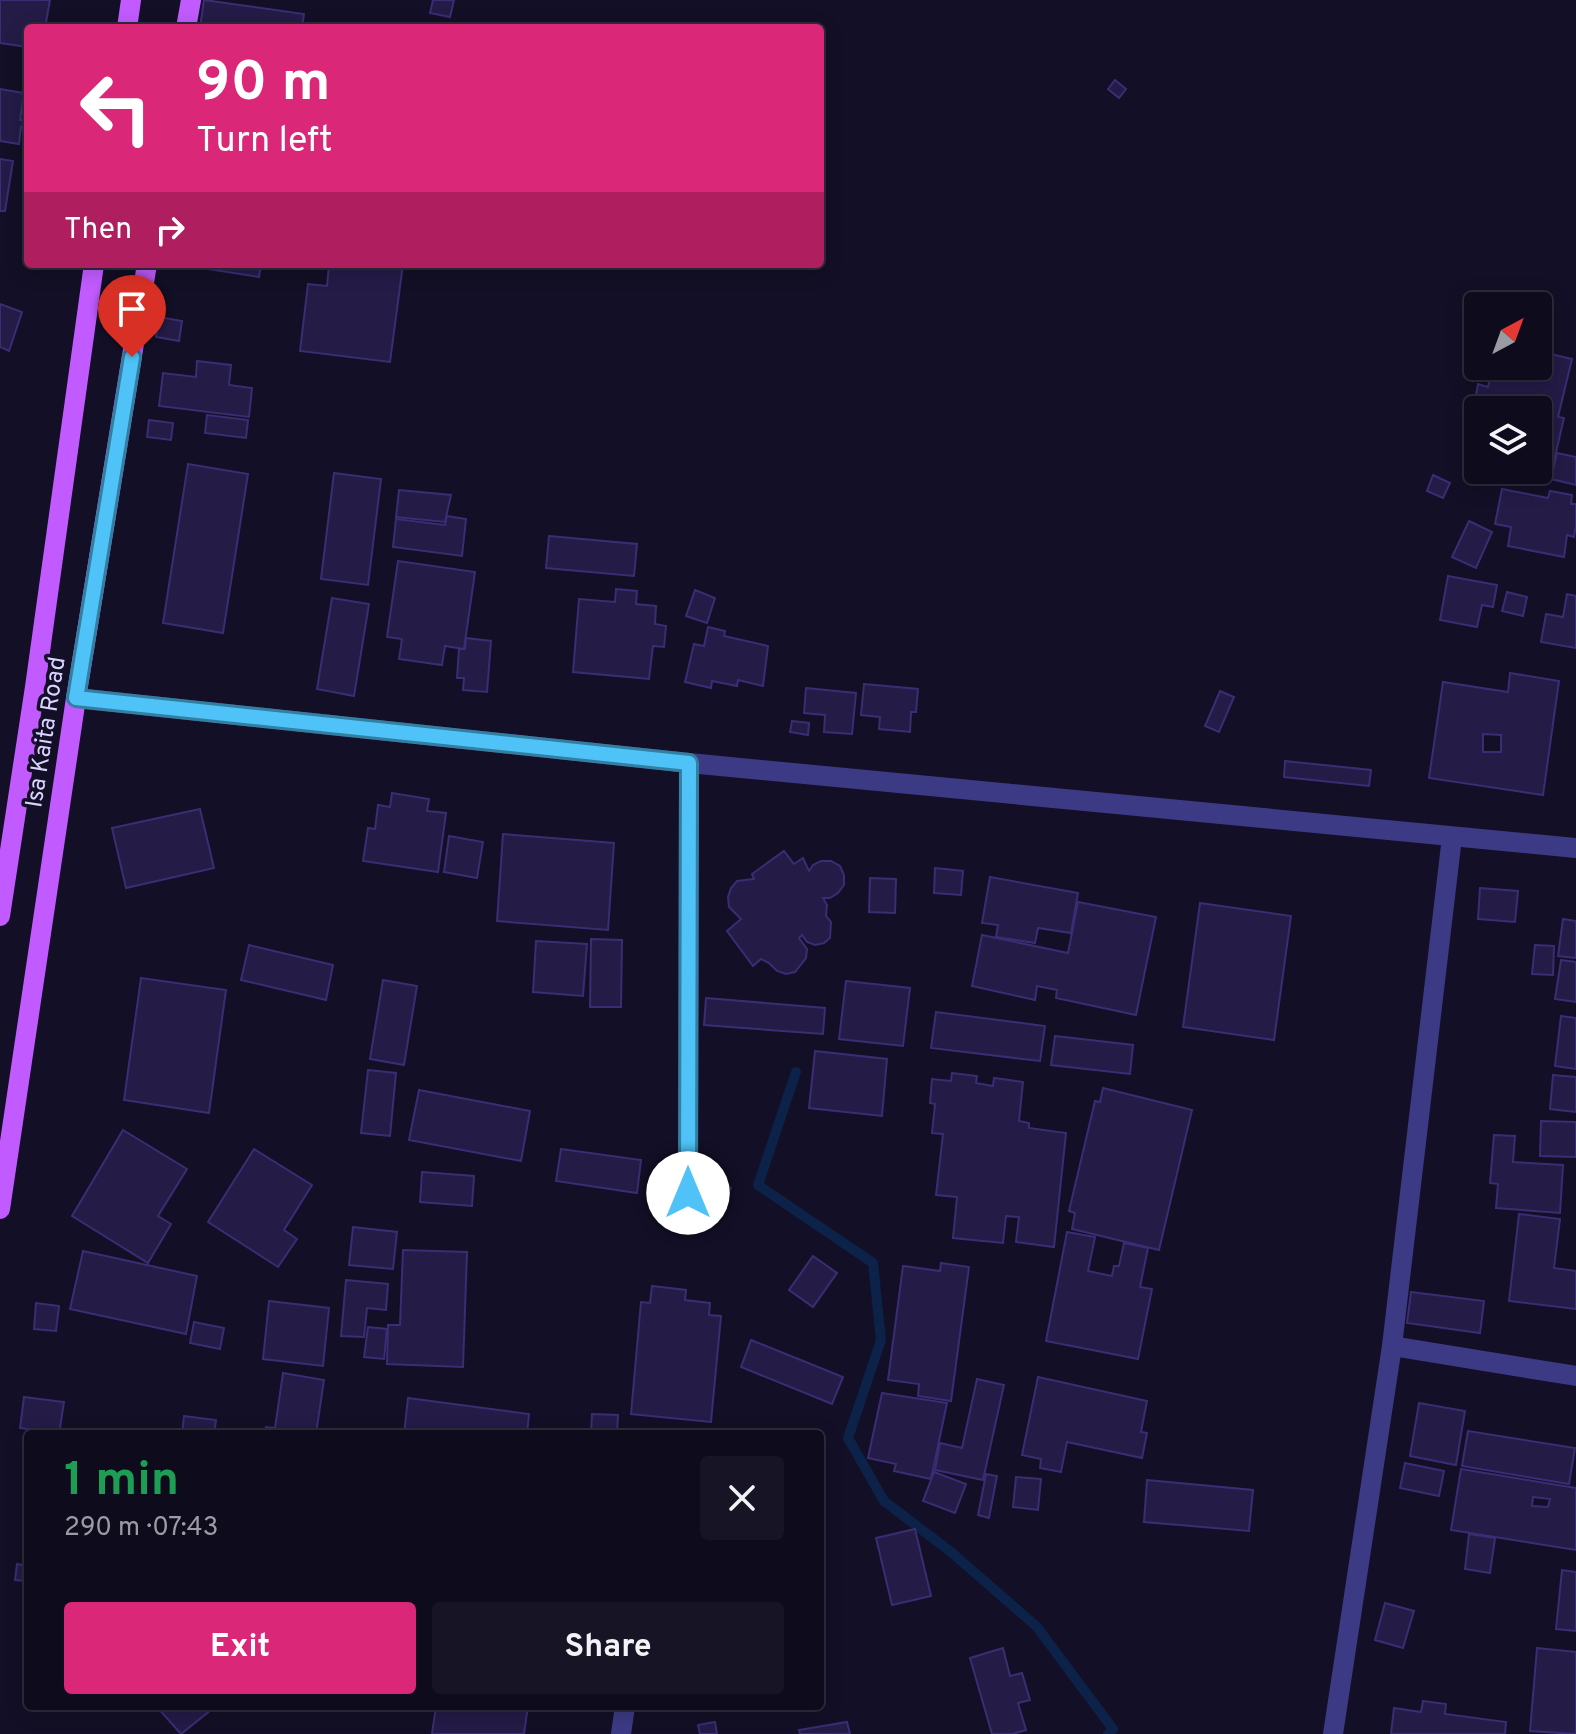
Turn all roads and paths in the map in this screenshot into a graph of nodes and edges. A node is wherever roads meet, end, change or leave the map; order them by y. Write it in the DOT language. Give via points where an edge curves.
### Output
graph roads {
  1 [pos="131,0"];
  2 [pos="191,0"];
  3 [pos="128,24"];
  4 [pos="187,24"];
  5 [pos="93,268"];
  6 [pos="146,268"];
  7 [pos="76,698"];
  8 [pos="689,763"];
  9 [pos="1452,837"];
  10 [pos="1576,848"];
  11 [pos="0,916"];
  12 [pos="688,1193"];
  13 [pos="0,1209"];
  14 [pos="1392,1346"];
  15 [pos="1576,1376"];
  16 [pos="624,1710"];
  17 [pos="621,1734"];
  18 [pos="1333,1734"];
  1 -- 3 [label="main road"];
  2 -- 4 [label="main road"];
  5 -- 11 [label="main road, Isa Kaita Road"];
  6 -- 7 [label="main road, Isa Kaita Road"];
  7 -- 8 [label="street"];
  7 -- 13 [label="main road, Isa Kaita Road"];
  8 -- 9 [label="street"];
  8 -- 12 [label="street"];
  9 -- 10 [label="street"];
  9 -- 14 [label="street"];
  14 -- 15 [label="street"];
  14 -- 18 [label="street"];
  16 -- 17 [label="street"];
}
